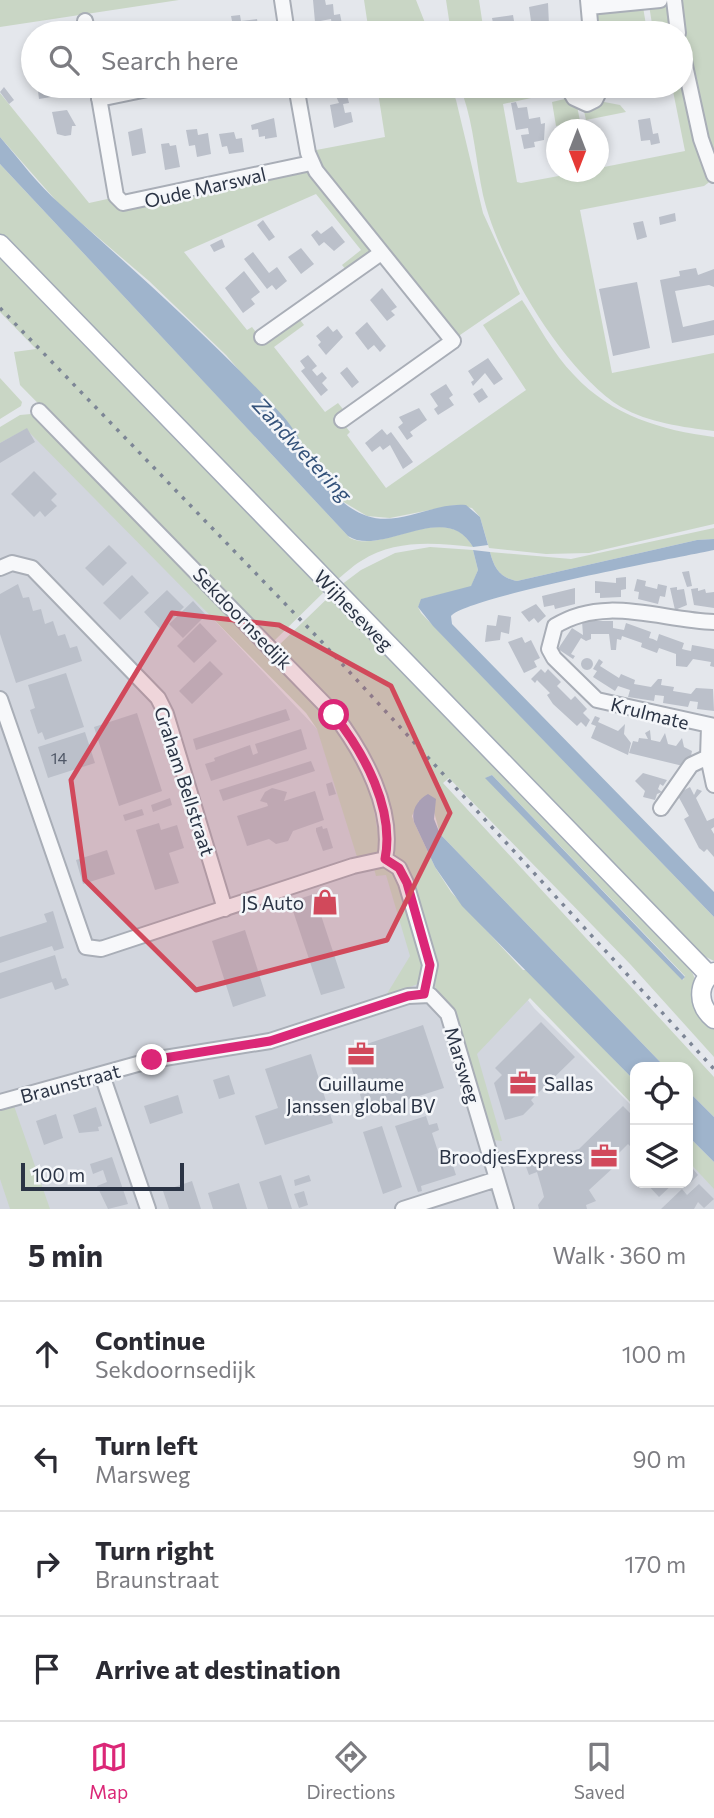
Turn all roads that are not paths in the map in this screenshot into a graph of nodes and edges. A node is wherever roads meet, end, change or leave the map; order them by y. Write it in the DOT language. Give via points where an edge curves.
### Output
graph roads {
  1 [pos="282,0"];
  2 [pos="660,0"];
  3 [pos="674,0"];
  4 [pos="589,4"];
  5 [pos="285,21"];
  6 [pos="677,21"];
  7 [pos="99,98"];
  8 [pos="298,98"];
  9 [pos="574,98"];
  10 [pos="596,98"];
  11 [pos="692,98"];
  12 [pos="311,163"];
  13 [pos="714,175"];
  14 [pos="0,244"];
  15 [pos="381,253"];
  16 [pos="262,337"];
  17 [pos="39,411"];
  18 [pos="342,420"];
  19 [pos="0,568"];
  20 [pos="714,622"];
  21 [pos="0,699"];
  22 [pos="711,726"];
  23 [pos="708,757"];
  24 [pos="714,785"];
  25 [pos="661,808"];
  26 [pos="385,859"];
  27 [pos="225,909"];
  28 [pos="712,973"];
  29 [pos="424,994"];
  30 [pos="714,1019"];
  31 [pos="102,1075"];
  32 [pos="0,1102"];
  33 [pos="497,1179"];
  34 [pos="148,1209"];
  35 [pos="403,1209"];
  36 [pos="506,1209"];
  1 -- 5 [label="street"];
  2 -- 4 [label="street"];
  3 -- 6 [label="street"];
  7 -- 12 [label="street, Oude Marswal" via="116,196 123,203"];
  8 -- 12 [label="street"];
  9 -- 10 [label="street" via="587,104"];
  11 -- 13 [label="street"];
  12 -- 15 [label="street"];
  14 -- 28 [label="main road, Wijheseweg"];
  15 -- 16 [label="street"];
  15 -- 18 [label="street" via="453,341"];
  17 -- 26 [label="street, Sekdoornsedijk" via="334,715 355,743 375,787 386,835"];
  19 -- 27 [label="street, Graham Bellstraat" via="12,563 32,568 158,698"];
  20 -- 22 [label="street, Krulmate" via="624,609 592,612 571,616 555,626 549,649 597,700"];
  21 -- 27 [label="street" via="86,947 101,949"];
  22 -- 23 [label="street, Krulmate"];
  23 -- 24 [label="street, Krulmate"];
  23 -- 25 [label="street" via="691,765"];
  26 -- 27 [label="street"];
  26 -- 29 [label="street" via="399,868 407,883 430,965"];
  28 -- 30 [label="main road" via="704,983 701,1002"];
  29 -- 31 [label="street, Braunstraat" via="270,1041 152,1060"];
  29 -- 33 [label="street, Marsweg" via="437,1000 448,1014"];
  31 -- 32 [label="street, Braunstraat"];
  31 -- 34 [label="street"];
  33 -- 35 [label="street"];
  33 -- 36 [label="street, Marsweg"];
}
